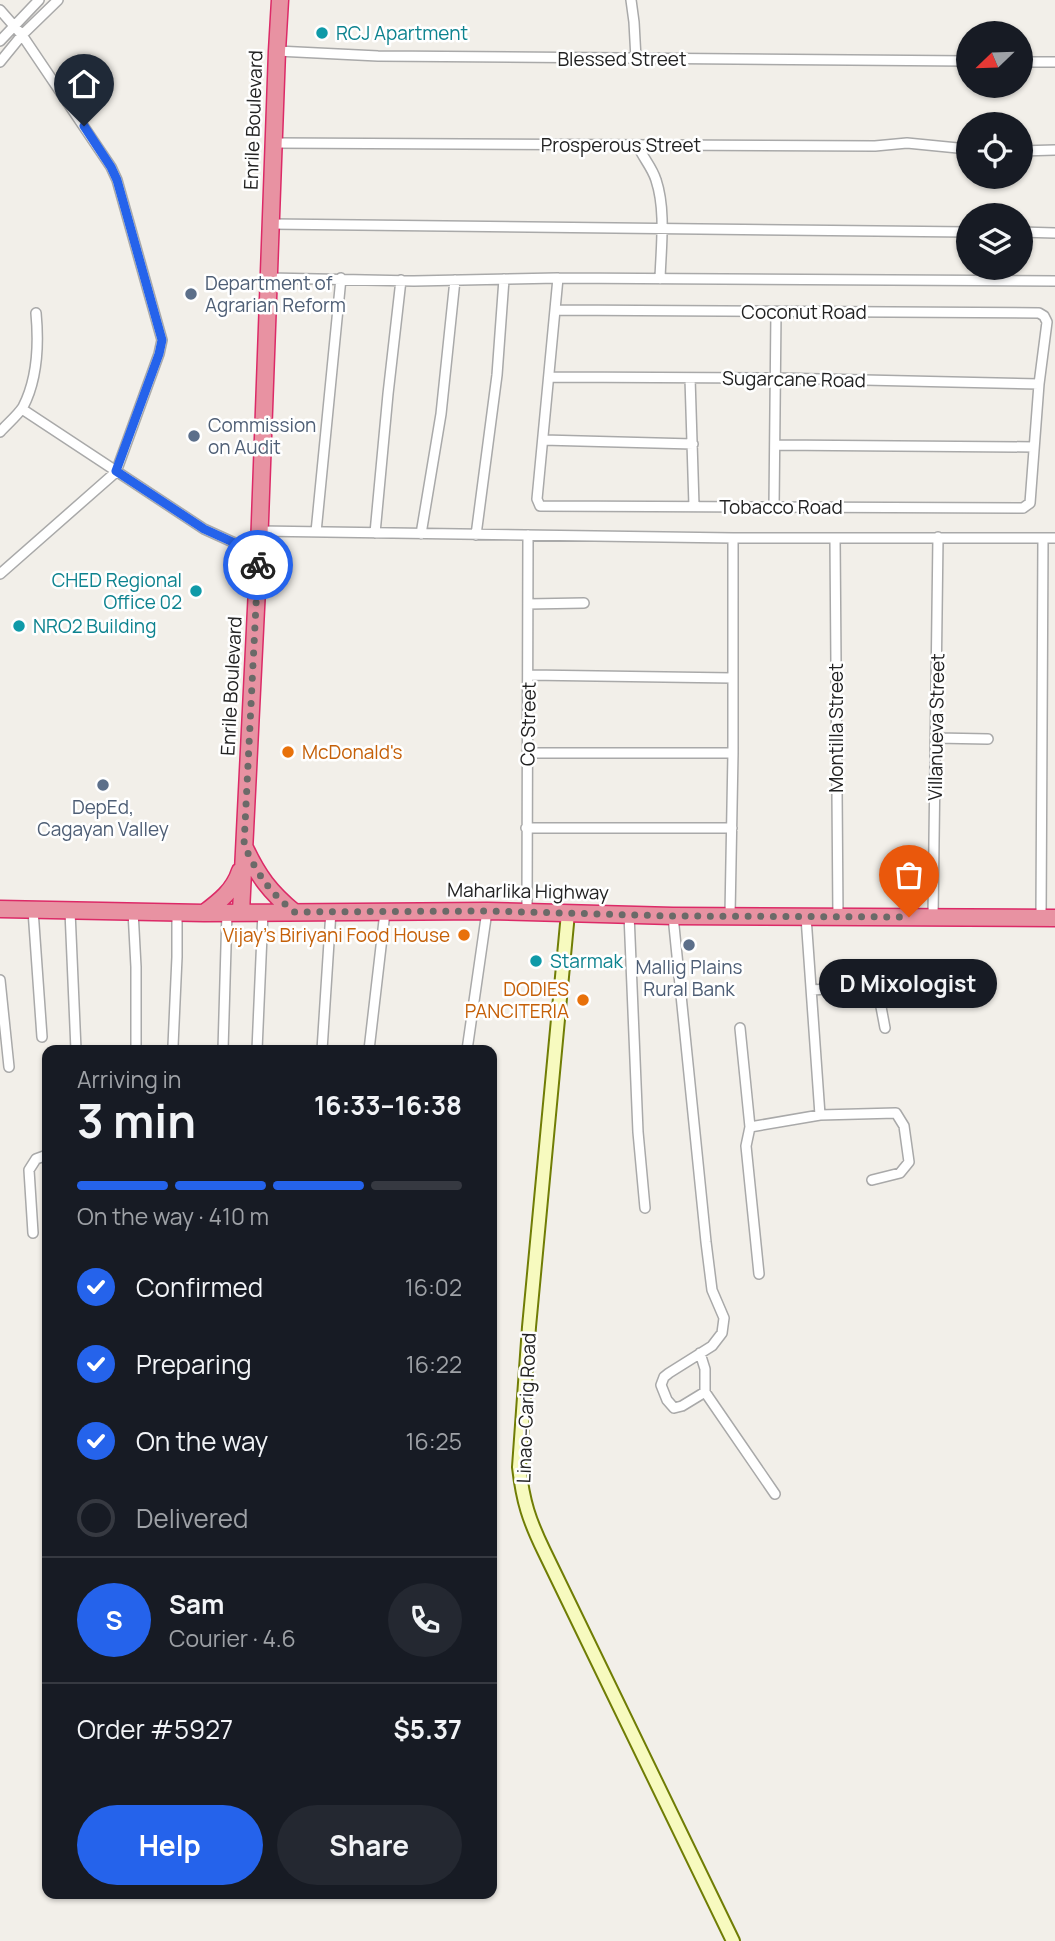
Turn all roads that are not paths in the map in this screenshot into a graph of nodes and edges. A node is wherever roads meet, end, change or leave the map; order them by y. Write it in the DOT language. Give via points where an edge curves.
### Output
graph roads {
  1 [pos="39,0"];
  2 [pos="58,0"];
  3 [pos="280,0"];
  4 [pos="631,0"];
  5 [pos="0,10"];
  6 [pos="13,25"];
  7 [pos="22,35"];
  8 [pos="0,41"];
  9 [pos="276,51"];
  10 [pos="636,59"];
  11 [pos="956,61"];
  12 [pos="0,62"];
  13 [pos="1033,62"];
  14 [pos="1055,62"];
  15 [pos="274,143"];
  16 [pos="638,146"];
  17 [pos="956,148"];
  18 [pos="1033,151"];
  19 [pos="1054,151"];
  20 [pos="271,224"];
  21 [pos="661,229"];
  22 [pos="956,232"];
  23 [pos="1033,232"];
  24 [pos="1055,233"];
  25 [pos="269,278"];
  26 [pos="341,278"];
  27 [pos="558,278"];
  28 [pos="504,279"];
  29 [pos="660,279"];
  30 [pos="455,280"];
  31 [pos="401,281"];
  32 [pos="1055,281"];
  33 [pos="555,310"];
  34 [pos="776,312"];
  35 [pos="36,313"];
  36 [pos="549,377"];
  37 [pos="690,378"];
  38 [pos="776,378"];
  39 [pos="1039,384"];
  40 [pos="22,409"];
  41 [pos="0,432"];
  42 [pos="543,440"];
  43 [pos="693,444"];
  44 [pos="775,444"];
  45 [pos="1034,447"];
  46 [pos="116,471"];
  47 [pos="694,506"];
  48 [pos="774,507"];
  49 [pos="316,532"];
  50 [pos="375,533"];
  51 [pos="421,534"];
  52 [pos="476,535"];
  53 [pos="528,536"];
  54 [pos="938,537"];
  55 [pos="733,538"];
  56 [pos="835,538"];
  57 [pos="1042,538"];
  58 [pos="1055,538"];
  59 [pos="259,540"];
  60 [pos="0,574"];
  61 [pos="584,603"];
  62 [pos="528,604"];
  63 [pos="529,675"];
  64 [pos="732,678"];
  65 [pos="936,738"];
  66 [pos="988,738"];
  67 [pos="528,753"];
  68 [pos="733,753"];
  69 [pos="526,828"];
  70 [pos="732,828"];
  71 [pos="243,852"];
  72 [pos="0,909"];
  73 [pos="33,910"];
  74 [pos="70,911"];
  75 [pos="133,911"];
  76 [pos="331,911"];
  77 [pos="487,911"];
  78 [pos="177,912"];
  79 [pos="234,912"];
  80 [pos="263,912"];
  81 [pos="294,912"];
  82 [pos="385,912"];
  83 [pos="204,913"];
  84 [pos="527,913"];
  85 [pos="568,913"];
  86 [pos="629,914"];
  87 [pos="730,915"];
  88 [pos="673,916"];
  89 [pos="806,917"];
  90 [pos="933,917"];
  91 [pos="838,918"];
  92 [pos="1048,918"];
  93 [pos="0,980"];
  94 [pos="811,989"];
  95 [pos="740,1028"];
  96 [pos="885,1028"];
  97 [pos="42,1037"];
  98 [pos="76,1045"];
  99 [pos="136,1045"];
  100 [pos="173,1045"];
  101 [pos="223,1045"];
  102 [pos="257,1045"];
  103 [pos="322,1045"];
  104 [pos="370,1045"];
  105 [pos="468,1045"];
  106 [pos="9,1067"];
  107 [pos="820,1115"];
  108 [pos="750,1126"];
  109 [pos="42,1157"];
  110 [pos="872,1180"];
  111 [pos="645,1208"];
  112 [pos="33,1233"];
  113 [pos="759,1274"];
  114 [pos="700,1353"];
  115 [pos="705,1392"];
  116 [pos="775,1494"];
  117 [pos="733,1941"];
  1 -- 6 [label="street"];
  2 -- 7 [label="street"];
  3 -- 9 [label="highway, Enrile Boulevard"];
  4 -- 10 [label="street"];
  5 -- 6 [label="street"];
  6 -- 7 [label="street"];
  6 -- 8 [label="street"];
  7 -- 12 [label="street"];
  7 -- 46 [label="street" via="111,167 160,330 159,354"];
  9 -- 10 [label="street, Blessed Street" via="378,57"];
  9 -- 15 [label="highway, Enrile Boulevard"];
  10 -- 11 [label="street, Blessed Street"];
  13 -- 14 [label="street"];
  15 -- 16 [label="street, Prosperous Street"];
  15 -- 20 [label="highway, Enrile Boulevard"];
  16 -- 17 [label="street, Prosperous Street" via="907,143"];
  16 -- 21 [label="street" via="656,179"];
  18 -- 19 [label="street"];
  20 -- 21 [label="street"];
  20 -- 25 [label="highway, Enrile Boulevard"];
  21 -- 22 [label="street"];
  21 -- 29 [label="street"];
  23 -- 24 [label="street"];
  25 -- 26 [label="street"];
  25 -- 59 [label="highway, Enrile Boulevard"];
  26 -- 31 [label="street"];
  26 -- 49 [label="street"];
  27 -- 28 [label="street"];
  27 -- 29 [label="street"];
  27 -- 33 [label="street"];
  28 -- 30 [label="street"];
  28 -- 52 [label="street"];
  29 -- 32 [label="street"];
  30 -- 31 [label="street"];
  30 -- 51 [label="street" via="441,414"];
  31 -- 50 [label="street"];
  33 -- 34 [label="street, Coconut Road"];
  33 -- 36 [label="street"];
  34 -- 38 [label="street"];
  34 -- 39 [label="street, Coconut Road" via="1042,314 1047,322"];
  35 -- 40 [label="street" via="35,372"];
  36 -- 37 [label="street, Sugarcane Road"];
  36 -- 42 [label="street"];
  37 -- 38 [label="street, Sugarcane Road"];
  37 -- 43 [label="street"];
  38 -- 39 [label="street, Sugarcane Road"];
  38 -- 44 [label="street"];
  39 -- 45 [label="street"];
  40 -- 41 [label="street"];
  40 -- 46 [label="street"];
  42 -- 43 [label="street"];
  42 -- 47 [label="street, Tobacco Road" via="537,499 543,507"];
  43 -- 47 [label="street"];
  44 -- 45 [label="street"];
  44 -- 48 [label="street"];
  45 -- 48 [label="street, Tobacco Road" via="1030,503 1018,508"];
  46 -- 59 [label="street" via="204,529 237,544"];
  46 -- 60 [label="street"];
  47 -- 48 [label="street, Tobacco Road"];
  49 -- 50 [label="street"];
  49 -- 59 [label="street"];
  50 -- 51 [label="street"];
  51 -- 52 [label="street"];
  52 -- 53 [label="street"];
  53 -- 55 [label="street"];
  53 -- 62 [label="street, Co Street"];
  54 -- 56 [label="street"];
  54 -- 57 [label="street"];
  54 -- 65 [label="street, Villanueva Street"];
  55 -- 56 [label="street"];
  55 -- 64 [label="street"];
  56 -- 91 [label="street, Montilla Street"];
  57 -- 58 [label="street"];
  57 -- 92 [label="street"];
  59 -- 71 [label="highway, Enrile Boulevard"];
  61 -- 62 [label="street"];
  62 -- 63 [label="street, Co Street"];
  63 -- 64 [label="street"];
  63 -- 67 [label="street, Co Street"];
  64 -- 68 [label="street"];
  65 -- 66 [label="street"];
  65 -- 90 [label="street, Villanueva Street"];
  67 -- 68 [label="street"];
  67 -- 69 [label="street, Co Street"];
  68 -- 70 [label="street"];
  69 -- 70 [label="street"];
  69 -- 84 [label="street, Co Street"];
  70 -- 87 [label="street"];
  71 -- 79 [label="highway, Enrile Boulevard"];
  71 -- 81 [label="highway" via="268,888"];
  71 -- 83 [label="highway" via="234,887"];
  72 -- 73 [label="highway, Maharlika Highway"];
  73 -- 74 [label="highway, Maharlika Highway"];
  73 -- 97 [label="street"];
  74 -- 75 [label="highway, Maharlika Highway"];
  74 -- 98 [label="street"];
  75 -- 78 [label="highway, Maharlika Highway"];
  75 -- 99 [label="street"];
  76 -- 81 [label="highway, Maharlika Highway"];
  76 -- 82 [label="highway, Maharlika Highway"];
  76 -- 103 [label="street"];
  77 -- 82 [label="highway, Maharlika Highway"];
  77 -- 84 [label="highway, Maharlika Highway"];
  77 -- 105 [label="street"];
  78 -- 83 [label="highway, Maharlika Highway"];
  78 -- 100 [label="street"];
  79 -- 80 [label="highway, Maharlika Highway"];
  79 -- 83 [label="highway, Maharlika Highway"];
  79 -- 101 [label="street"];
  80 -- 81 [label="highway, Maharlika Highway"];
  80 -- 102 [label="street"];
  82 -- 104 [label="street"];
  84 -- 85 [label="highway, Maharlika Highway"];
  85 -- 86 [label="highway, Maharlika Highway"];
  85 -- 117 [label="main road, Linao-Carig Road" via="529,1327 521,1489 527,1516"];
  86 -- 88 [label="highway, Maharlika Highway"];
  86 -- 111 [label="street"];
  87 -- 88 [label="highway, Maharlika Highway"];
  87 -- 89 [label="highway, Maharlika Highway"];
  88 -- 114 [label="street" via="707,1252 712,1290 724,1321 719,1339"];
  89 -- 91 [label="highway, Maharlika Highway"];
  89 -- 94 [label="street"];
  90 -- 91 [label="highway, Maharlika Highway"];
  90 -- 92 [label="highway, Maharlika Highway"];
  93 -- 106 [label="street"];
  94 -- 96 [label="street" via="875,986"];
  94 -- 107 [label="street"];
  95 -- 108 [label="street"];
  107 -- 108 [label="street"];
  107 -- 110 [label="street" via="899,1116 908,1166 900,1173"];
  108 -- 113 [label="street" via="746,1146"];
  109 -- 112 [label="street" via="29,1170"];
  114 -- 115 [label="street"];
  114 -- 115 [label="street" via="664,1377 661,1385 674,1408"];
  115 -- 116 [label="street"];
}
